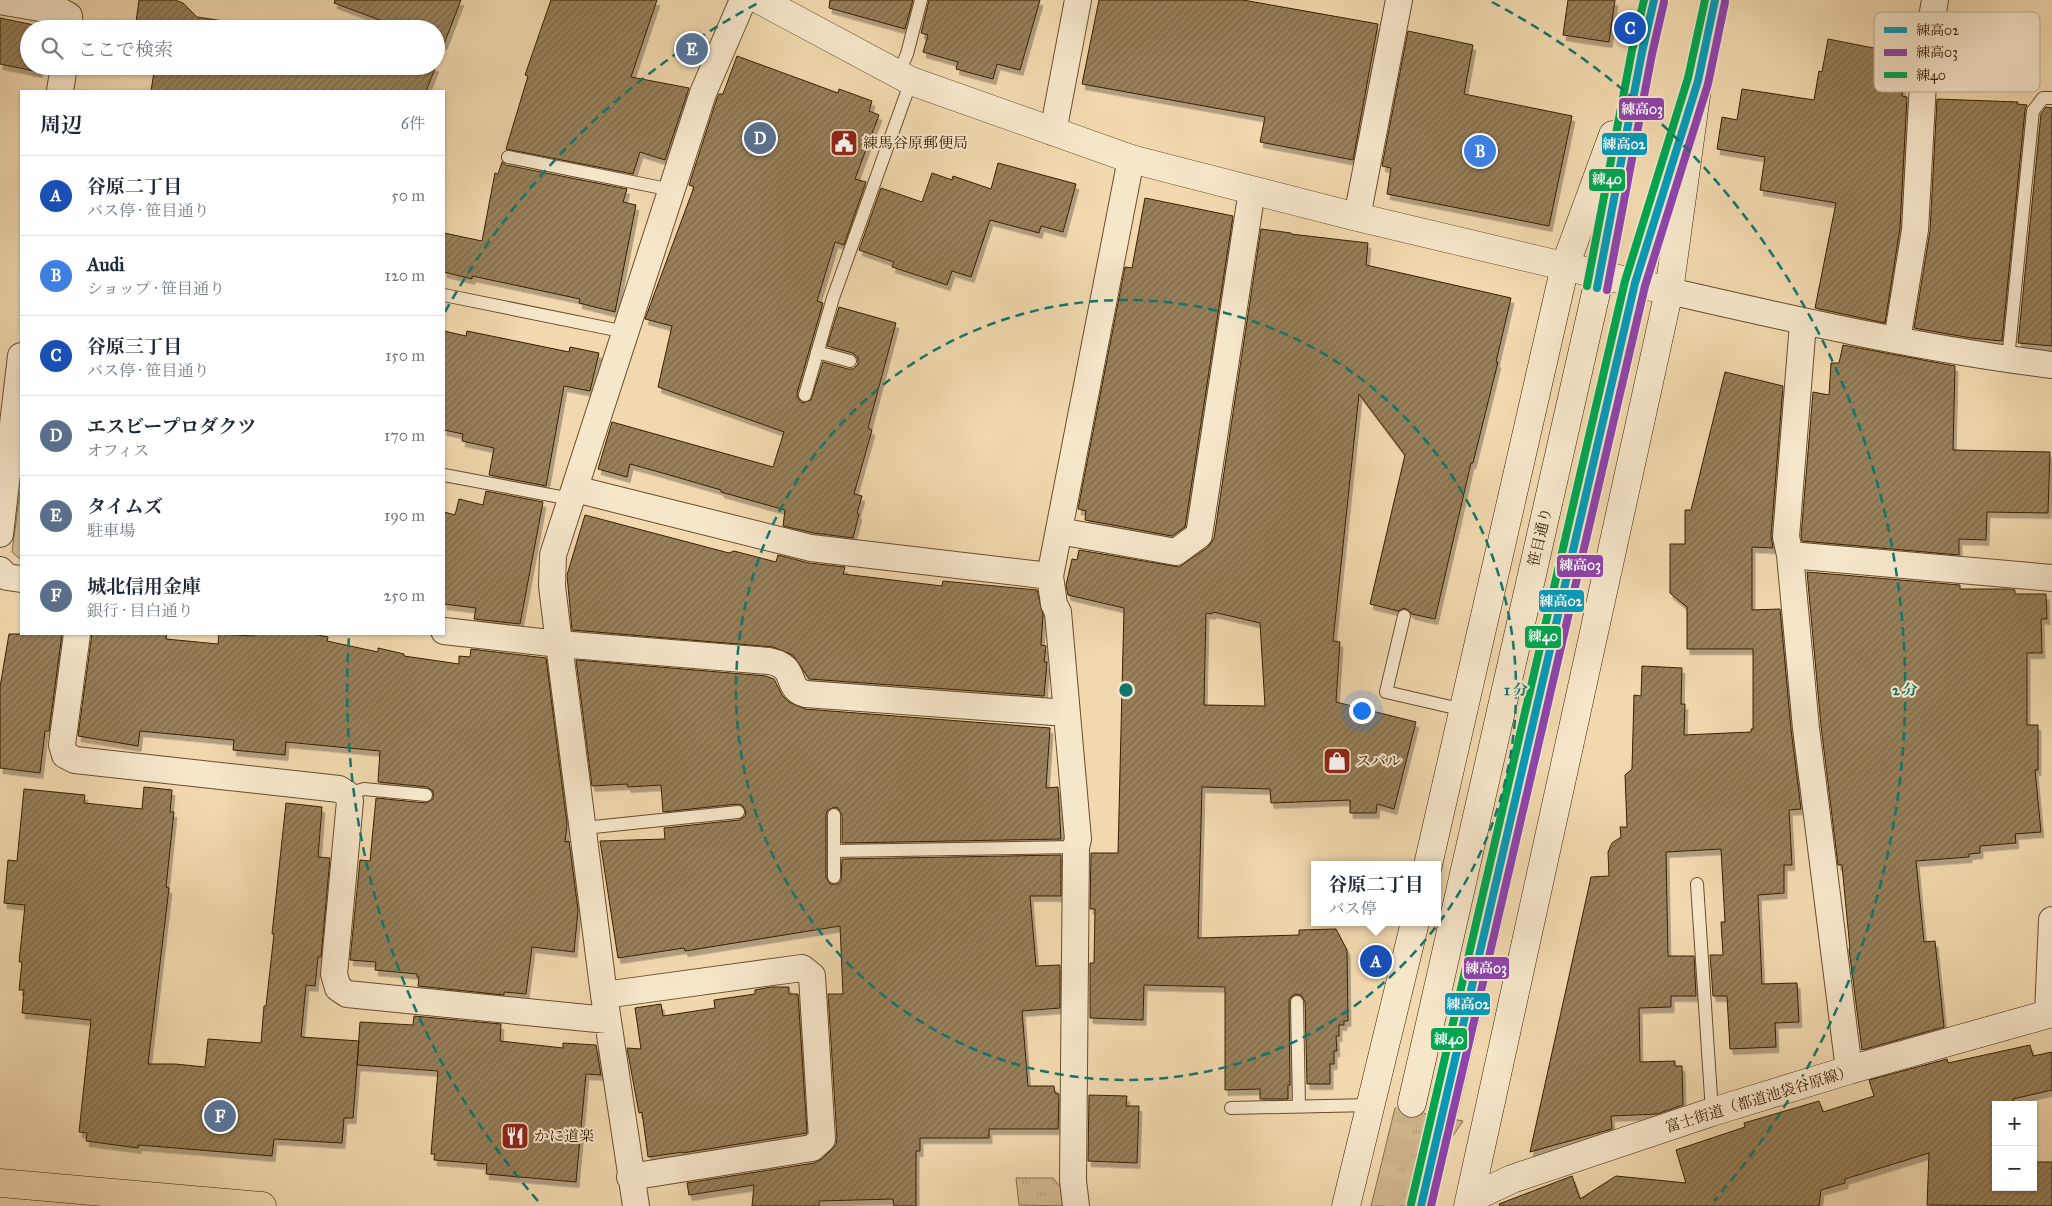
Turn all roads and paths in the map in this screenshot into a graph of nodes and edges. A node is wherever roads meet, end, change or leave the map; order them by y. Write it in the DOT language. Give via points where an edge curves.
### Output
graph roads {
  1 [pos="743,0"];
  2 [pos="760,0"];
  3 [pos="921,0"];
  4 [pos="1078,0"];
  5 [pos="1399,0"];
  6 [pos="1654,0"];
  7 [pos="1715,0"];
  8 [pos="0,1"];
  9 [pos="69,20"];
  10 [pos="1642,52"];
  11 [pos="63,75"];
  12 [pos="905,77"];
  13 [pos="1698,81"];
  14 [pos="60,90"];
  15 [pos="1923,92"];
  16 [pos="2052,98"];
  17 [pos="1053,132"];
  18 [pos="508,157"];
  19 [pos="1131,159"];
  20 [pos="672,190"];
  21 [pos="1252,190"];
  22 [pos="1358,217"];
  23 [pos="1565,266"];
  24 [pos="1600,275"];
  25 [pos="1635,283"];
  26 [pos="1669,291"];
  27 [pos="445,296"];
  28 [pos="1803,323"];
  29 [pos="626,332"];
  30 [pos="1896,340"];
  31 [pos="817,352"];
  32 [pos="2008,359"];
  33 [pos="850,362"];
  34 [pos="20,364"];
  35 [pos="2052,365"];
  36 [pos="805,395"];
  37 [pos="445,475"];
  38 [pos="573,494"];
  39 [pos="1059,531"];
  40 [pos="0,534"];
  41 [pos="1790,555"];
  42 [pos="0,570"];
  43 [pos="1050,576"];
  44 [pos="2052,578"];
  45 [pos="20,579"];
  46 [pos="1404,616"];
  47 [pos="445,631"];
  48 [pos="77,635"];
  49 [pos="559,644"];
  50 [pos="1464,710"];
  51 [pos="1067,713"];
  52 [pos="347,794"];
  53 [pos="426,795"];
  54 [pos="738,812"];
  55 [pos="834,815"];
  56 [pos="584,828"];
  57 [pos="1076,847"];
  58 [pos="834,851"];
  59 [pos="1429,861"];
  60 [pos="834,877"];
  61 [pos="1697,884"];
  62 [pos="2052,920"];
  63 [pos="1414,926"];
  64 [pos="604,995"];
  65 [pos="1297,1002"];
  66 [pos="2050,1014"];
  67 [pos="608,1020"];
  68 [pos="1849,1070"];
  69 [pos="1412,1103"];
  70 [pos="1371,1105"];
  71 [pos="1299,1106"];
  72 [pos="1231,1108"];
  73 [pos="1444,1110"];
  74 [pos="1712,1112"];
  75 [pos="630,1177"];
  76 [pos="0,1183"];
  77 [pos="1469,1202"];
  78 [pos="262,1206"];
  79 [pos="636,1206"];
  80 [pos="1076,1206"];
  81 [pos="1346,1206"];
  1 -- 20 [label="street" via="704,93"];
  2 -- 12 [label="main road"];
  3 -- 12 [label="lane" via="907,54"];
  4 -- 17 [label="street"];
  5 -- 22 [label="street"];
  6 -- 10 [label="main road, 笹目通り"];
  7 -- 13 [label="main road"];
  8 -- 9 [label="street" via="62,12"];
  10 -- 23 [label="main road"];
  10 -- 24 [label="main road, 笹目通り"];
  11 -- 14 [label="street"];
  12 -- 17 [label="main road"];
  12 -- 31 [label="lane"];
  13 -- 25 [label="main road"];
  13 -- 26 [label="main road"];
  15 -- 30 [label="street" via="1916,230"];
  16 -- 32 [label="lane" via="2043,98 2034,111"];
  17 -- 19 [label="main road"];
  18 -- 20 [label="lane"];
  19 -- 21 [label="main road"];
  19 -- 39 [label="street"];
  20 -- 29 [label="street"];
  21 -- 22 [label="main road"];
  21 -- 39 [label="street" via="1199,536 1176,552"];
  22 -- 23 [label="main road"];
  23 -- 24 [label="main road"];
  23 -- 50 [label="main road"];
  24 -- 25 [label="main road"];
  24 -- 69 [label="main road, 笹目通り"];
  25 -- 26 [label="main road"];
  25 -- 73 [label="main road"];
  26 -- 28 [label="street"];
  26 -- 77 [label="main road"];
  27 -- 29 [label="lane"];
  28 -- 30 [label="street"];
  28 -- 41 [label="street" via="1786,536"];
  29 -- 38 [label="street"];
  30 -- 32 [label="street"];
  31 -- 33 [label="lane"];
  31 -- 36 [label="lane"];
  32 -- 35 [label="street"];
  34 -- 40 [label="street"];
  37 -- 38 [label="lane"];
  38 -- 43 [label="street" via="811,548"];
  38 -- 49 [label="street" via="553,555 552,586"];
  39 -- 43 [label="street"];
  41 -- 44 [label="street"];
  41 -- 68 [label="street" via="1806,728"];
  42 -- 45 [label="street" via="7,577"];
  43 -- 51 [label="street" via="1058,612"];
  46 -- 50 [label="lane" via="1386,692"];
  47 -- 49 [label="street"];
  48 -- 52 [label="street" via="62,745 65,755 76,760 339,789"];
  49 -- 51 [label="street" via="778,662 789,672 799,692 806,694"];
  49 -- 56 [label="street"];
  50 -- 59 [label="main road"];
  51 -- 57 [label="street" via="1078,838"];
  52 -- 53 [label="lane" via="364,789"];
  52 -- 67 [label="street" via="350,801 334,974 338,988 347,994"];
  54 -- 56 [label="lane"];
  55 -- 58 [label="lane"];
  56 -- 64 [label="street"];
  57 -- 58 [label="lane"];
  57 -- 80 [label="street" via="1073,1181"];
  58 -- 60 [label="lane"];
  61 -- 74 [label="lane"];
  62 -- 66 [label="street"];
  63 -- 70 [label="main road"];
  64 -- 67 [label="street"];
  64 -- 75 [label="street" via="802,968 812,976 822,1140 812,1148"];
  65 -- 71 [label="lane"];
  66 -- 68 [label="main road, 富士街道（都道池袋谷原線）"];
  67 -- 75 [label="street"];
  68 -- 74 [label="main road, 富士街道（都道池袋谷原線）"];
  70 -- 71 [label="lane"];
  70 -- 81 [label="main road"];
  71 -- 72 [label="lane"];
  74 -- 77 [label="main road, 富士街道（都道池袋谷原線）" via="1512,1179"];
  75 -- 79 [label="street"];
  76 -- 78 [label="main road"];
}
